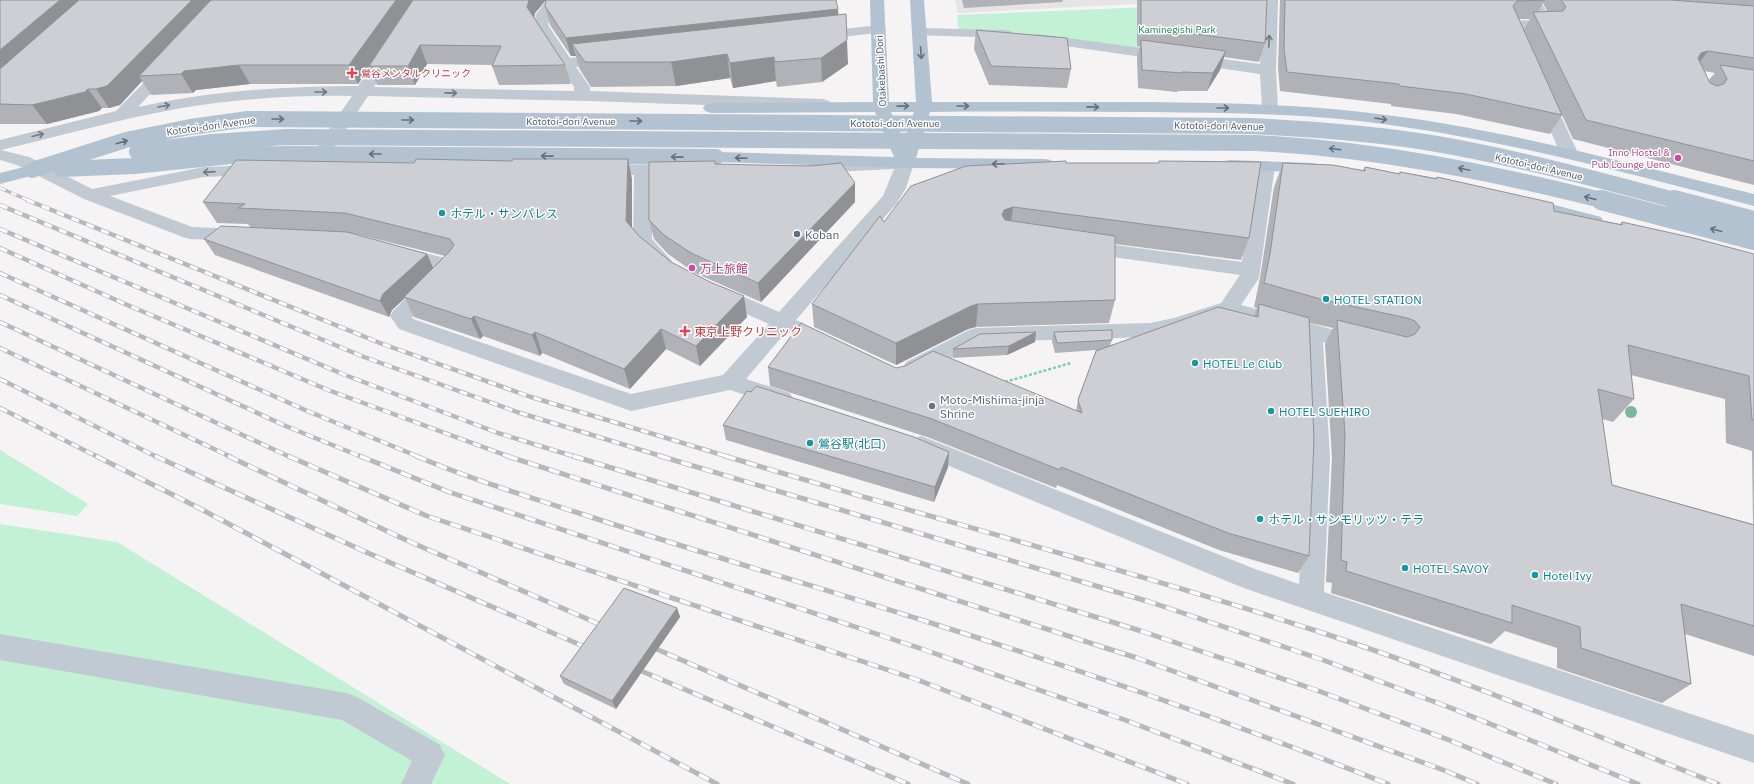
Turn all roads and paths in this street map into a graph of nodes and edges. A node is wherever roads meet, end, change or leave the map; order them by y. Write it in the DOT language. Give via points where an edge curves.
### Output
graph roads {
  1 [pos="424,0"];
  2 [pos="554,0"];
  3 [pos="877,0"];
  4 [pos="917,0"];
  5 [pos="1271,0"];
  6 [pos="1533,0"];
  7 [pos="879,29"];
  8 [pos="919,32"];
  9 [pos="806,38"];
  10 [pos="1524,53"];
  11 [pos="176,58"];
  12 [pos="620,58"];
  13 [pos="566,63"];
  14 [pos="1268,70"];
  15 [pos="1537,82"];
  16 [pos="363,92"];
  17 [pos="581,96"];
  18 [pos="881,106"];
  19 [pos="924,106"];
  20 [pos="1270,108"];
  21 [pos="122,114"];
  22 [pos="0,145"];
  23 [pos="1569,153"];
  24 [pos="0,155"];
  25 [pos="905,163"];
  26 [pos="1062,164"];
  27 [pos="1212,165"];
  28 [pos="1266,166"];
  29 [pos="1327,169"];
  30 [pos="32,170"];
  31 [pos="310,170"];
  32 [pos="643,170"];
  33 [pos="0,178"];
  34 [pos="90,195"];
  35 [pos="1509,200"];
  36 [pos="1754,200"];
  37 [pos="1754,221"];
  38 [pos="1612,225"];
  39 [pos="261,236"];
  40 [pos="1754,240"];
  41 [pos="1064,244"];
  42 [pos="385,249"];
  43 [pos="1250,270"];
  44 [pos="676,271"];
  45 [pos="705,288"];
  46 [pos="1228,308"];
  47 [pos="783,322"];
  48 [pos="1312,332"];
  49 [pos="814,337"];
  50 [pos="1379,347"];
  51 [pos="1074,362"];
  52 [pos="896,377"];
  53 [pos="730,382"];
  54 [pos="1001,384"];
  55 [pos="801,406"];
  56 [pos="901,438"];
  57 [pos="1311,599"];
  58 [pos="0,647"];
  59 [pos="1754,749"];
  60 [pos="416,784"];
  1 -- 16 [label="street"];
  2 -- 13 [label="street" via="543,14 541,25"];
  3 -- 7 [label="main road, Otakebashi Dori"];
  4 -- 8 [label="main road"];
  14 -- 5 [label="street, one-way"];
  6 -- 10 [label="street" via="1547,25 1512,24"];
  7 -- 9 [label="street"];
  7 -- 18 [label="main road, Otakebashi Dori"];
  8 -- 14 [label="street" via="1009,34"];
  8 -- 19 [label="main road, one-way"];
  11 -- 21 [label="street"];
  12 -- 13 [label="street"];
  13 -- 17 [label="street" via="582,87"];
  14 -- 20 [label="street"];
  15 -- 23 [label="street"];
  16 -- 17 [label="street, one-way"];
  21 -- 16 [label="street, one-way" via="238,95"];
  16 -- 31 [label="street"];
  17 -- 18 [label="street"];
  18 -- 19 [label="main road, one-way"];
  18 -- 25 [label="main road, Otakebashi Dori"];
  18 -- 30 [label="main road, bridge" via="619,109 326,104 221,109 108,131 80,142"];
  19 -- 20 [label="main road, one-way"];
  19 -- 25 [label="main road"];
  20 -- 23 [label="main road, one-way" via="1435,126"];
  22 -- 21 [label="street, one-way"];
  23 -- 36 [label="main road"];
  24 -- 34 [label="street" via="23,161"];
  26 -- 25 [label="main road, one-way"];
  25 -- 30 [label="main road, one-way, bridge" via="716,157 288,154 197,158 134,166"];
  25 -- 32 [label="street" via="747,171"];
  25 -- 47 [label="street" via="891,199"];
  27 -- 28 [label="main road"];
  28 -- 29 [label="main road"];
  28 -- 43 [label="street"];
  30 -- 33 [label="main road, Kototoi-dori Avenue"];
  30 -- 37 [label="main road, Kototoi-dori Avenue, one-way, bridge" via="126,140 248,119 1250,126 1366,134 1431,143 1527,164"];
  40 -- 30 [label="main road, Kototoi-dori Avenue, one-way, bridge" via="1619,205 1445,165 1322,147 1256,143 286,137 187,144"];
  31 -- 32 [label="street"];
  31 -- 34 [label="street, one-way" via="204,172"];
  32 -- 44 [label="street" via="643,241 660,260"];
  34 -- 39 [label="street" via="190,232"];
  35 -- 38 [label="main road"];
  41 -- 43 [label="street"];
  42 -- 53 [label="street" via="451,266 400,316 406,324 631,403"];
  43 -- 46 [label="street" via="1249,278"];
  45 -- 47 [label="street"];
  46 -- 48 [label="street"];
  46 -- 52 [label="street" via="1176,325 1150,330 976,335"];
  47 -- 49 [label="street"];
  47 -- 53 [label="street"];
  48 -- 50 [label="street"];
  48 -- 57 [label="street" via="1318,458"];
  51 -- 54 [label="path"];
  53 -- 55 [label="street"];
  56 -- 57 [label="street" via="1250,579"];
  57 -- 59 [label="street"];
  58 -- 60 [label="street" via="347,707 430,755"];
}
